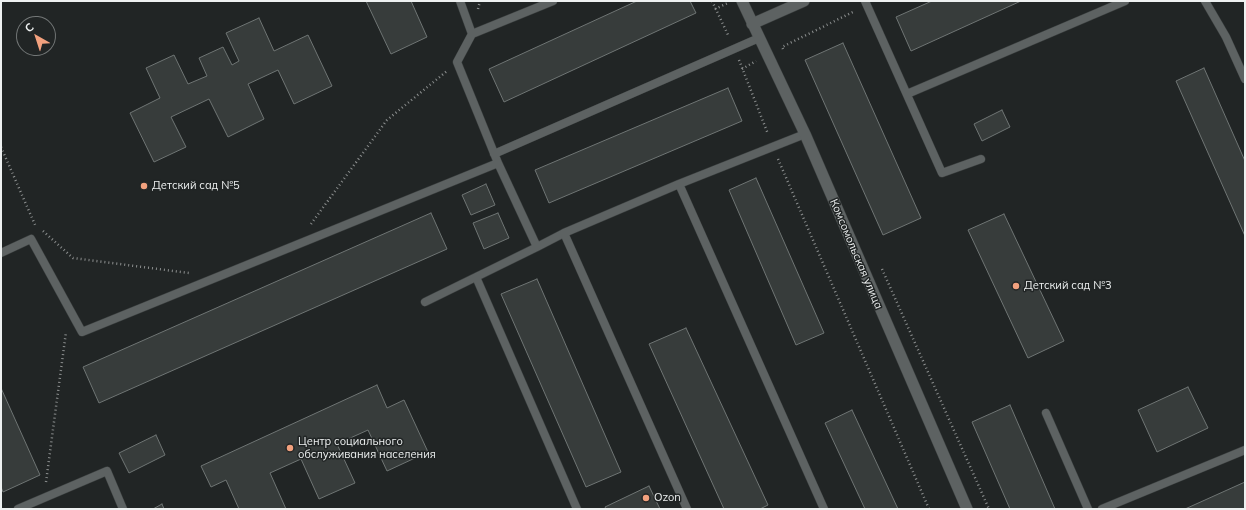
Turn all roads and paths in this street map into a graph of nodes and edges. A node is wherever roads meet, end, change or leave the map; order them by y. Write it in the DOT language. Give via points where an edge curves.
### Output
graph roads {
  1 [pos="460,1"];
  2 [pos="553,1"];
  3 [pos="712,1"];
  4 [pos="733,1"];
  5 [pos="742,1"];
  6 [pos="804,1"];
  7 [pos="1125,1"];
  8 [pos="1205,1"];
  9 [pos="866,3"];
  10 [pos="715,9"];
  11 [pos="752,24"];
  12 [pos="472,34"];
  13 [pos="759,38"];
  14 [pos="734,49"];
  15 [pos="786,54"];
  16 [pos="457,62"];
  17 [pos="1245,79"];
  18 [pos="907,94"];
  19 [pos="805,134"];
  20 [pos="1,147"];
  21 [pos="773,147"];
  22 [pos="494,154"];
  23 [pos="981,159"];
  24 [pos="498,163"];
  25 [pos="679,184"];
  26 [pos="36,224"];
  27 [pos="564,233"];
  28 [pos="31,239"];
  29 [pos="295,246"];
  30 [pos="537,247"];
  31 [pos="1,253"];
  32 [pos="879,264"];
  33 [pos="218,277"];
  34 [pos="476,277"];
  35 [pos="425,302"];
  36 [pos="69,309"];
  37 [pos="1046,413"];
  38 [pos="1245,450"];
  39 [pos="44,498"];
  40 [pos="18,509"];
  41 [pos="123,509"];
  42 [pos="577,509"];
  43 [pos="687,509"];
  44 [pos="824,509"];
  45 [pos="930,509"];
  46 [pos="967,509"];
  47 [pos="989,509"];
  48 [pos="1088,509"];
  49 [pos="1102,509"];
  1 -- 12 [label="lane"];
  2 -- 12 [label="lane"];
  3 -- 10 [label="path"];
  4 -- 10 [label="path"];
  5 -- 11 [label="street, Комсомольская улица"];
  6 -- 11 [label="street"];
  7 -- 18 [label="lane"];
  8 -- 17 [label="lane" via="1226,37"];
  9 -- 15 [label="path" via="782,47"];
  9 -- 18 [label="lane"];
  10 -- 14 [label="path"];
  11 -- 13 [label="street, Комсомольская улица"];
  12 -- 16 [label="lane"];
  13 -- 14 [label="lane"];
  13 -- 19 [label="street, Комсомольская улица"];
  14 -- 21 [label="path"];
  14 -- 22 [label="lane"];
  16 -- 22 [label="lane"];
  16 -- 29 [label="path" via="387,120"];
  18 -- 23 [label="lane" via="942,173"];
  19 -- 21 [label="lane"];
  19 -- 46 [label="street, Комсомольская улица"];
  20 -- 26 [label="path"];
  21 -- 25 [label="lane"];
  21 -- 45 [label="path"];
  22 -- 24 [label="lane"];
  24 -- 29 [label="lane"];
  24 -- 30 [label="lane"];
  25 -- 27 [label="lane"];
  25 -- 44 [label="lane"];
  26 -- 28 [label="path" via="38,234"];
  26 -- 33 [label="path" via="73,258"];
  27 -- 30 [label="lane"];
  27 -- 43 [label="lane"];
  28 -- 31 [label="lane"];
  28 -- 36 [label="lane"];
  29 -- 33 [label="lane"];
  30 -- 34 [label="lane"];
  32 -- 47 [label="path"];
  33 -- 36 [label="lane" via="82,332"];
  34 -- 35 [label="lane"];
  34 -- 42 [label="lane"];
  36 -- 39 [label="path"];
  37 -- 48 [label="lane"];
  38 -- 49 [label="lane"];
  39 -- 40 [label="lane"];
  39 -- 41 [label="lane" via="107,471"];
}
